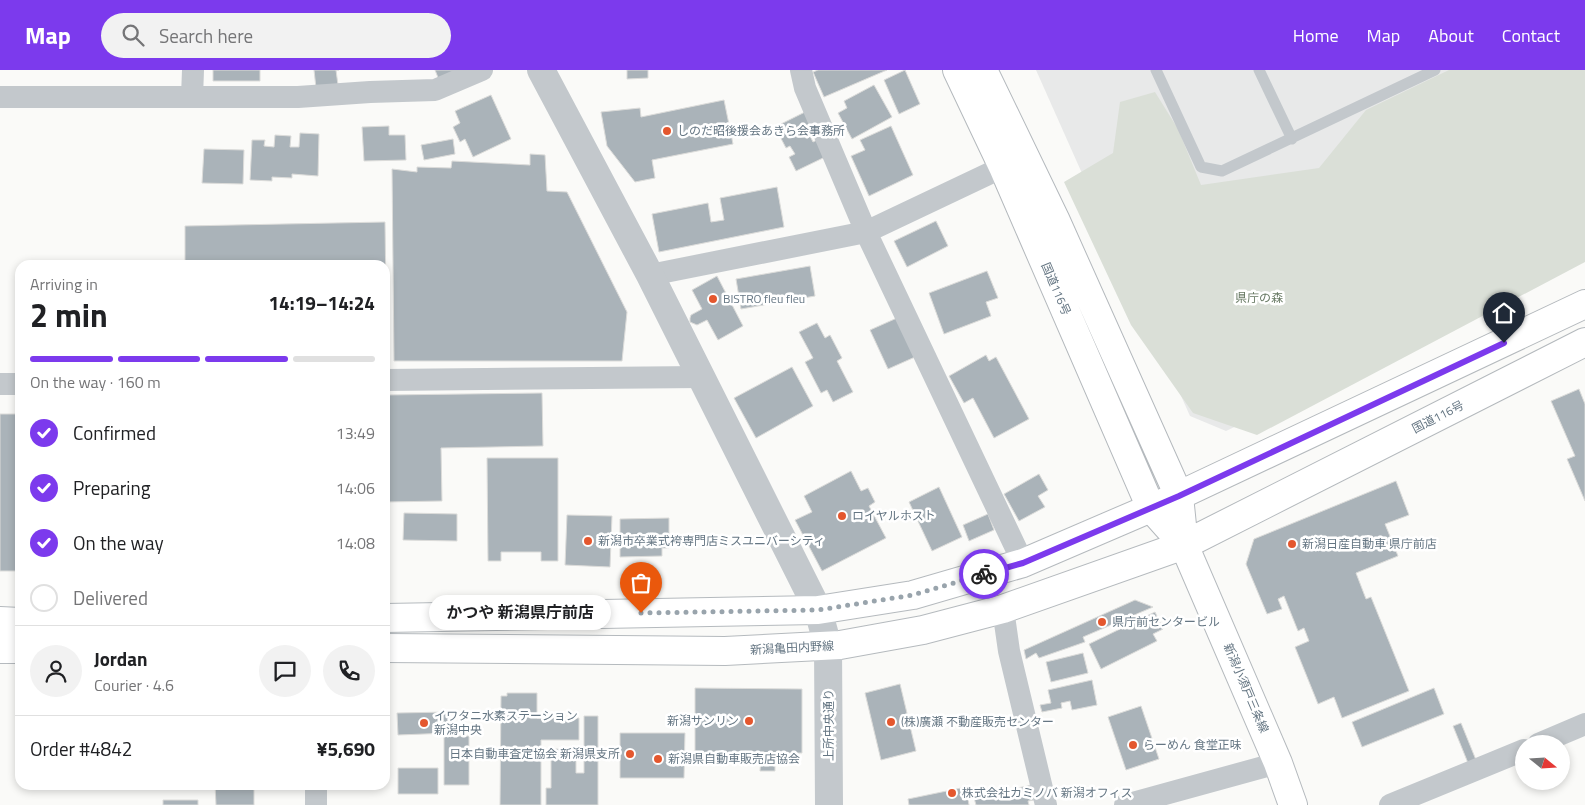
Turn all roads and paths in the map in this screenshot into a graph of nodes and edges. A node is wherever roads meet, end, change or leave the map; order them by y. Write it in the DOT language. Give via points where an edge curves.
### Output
graph roads {
  1 [pos="192,70"];
  2 [pos="482,70"];
  3 [pos="541,70"];
  4 [pos="801,70"];
  5 [pos="957,70"];
  6 [pos="983,70"];
  7 [pos="1156,70"];
  8 [pos="1260,70"];
  9 [pos="1434,70"];
  10 [pos="0,97"];
  11 [pos="192,97"];
  12 [pos="1292,138"];
  13 [pos="1003,167"];
  14 [pos="866,232"];
  15 [pos="650,275"];
  16 [pos="1582,302"];
  17 [pos="1585,342"];
  18 [pos="701,377"];
  19 [pos="390,380"];
  20 [pos="0,384"];
  21 [pos="15,384"];
  22 [pos="1179,496"];
  23 [pos="1151,508"];
  24 [pos="1184,545"];
  25 [pos="1023,563"];
  26 [pos="1003,609"];
  27 [pos="818,610"];
  28 [pos="390,618"];
  29 [pos="0,621"];
  30 [pos="15,622"];
  31 [pos="828,646"];
  32 [pos="390,648"];
  33 [pos="0,649"];
  34 [pos="15,649"];
  35 [pos="1585,724"];
  36 [pos="1559,735"];
  37 [pos="1515,754"];
  38 [pos="1278,763"];
  39 [pos="316,790"];
  40 [pos="316,805"];
  41 [pos="829,805"];
  42 [pos="1046,805"];
  43 [pos="1125,805"];
  44 [pos="1293,805"];
  45 [pos="1390,805"];
  1 -- 11 [label="street"];
  2 -- 11 [label="street" via="435,90 298,97"];
  3 -- 15 [label="street, 上所中央通り"];
  4 -- 14 [label="street" via="805,88"];
  5 -- 13 [label="main road, 国道116号"];
  6 -- 22 [label="main road" via="1055,219"];
  7 -- 12 [label="lane" via="1202,167 1222,171"];
  8 -- 12 [label="lane"];
  9 -- 12 [label="lane"];
  10 -- 11 [label="street"];
  13 -- 14 [label="street"];
  13 -- 23 [label="main road, 国道116号"];
  14 -- 15 [label="street"];
  14 -- 25 [label="street"];
  15 -- 18 [label="street, 上所中央通り"];
  16 -- 22 [label="main road"];
  17 -- 24 [label="main road, 国道116号"];
  18 -- 19 [label="street"];
  18 -- 27 [label="street, 上所中央通り"];
  20 -- 21 [label="street"];
  22 -- 23 [label="main road"];
  22 -- 24 [label="main road"];
  23 -- 24 [label="main road, 国道116号"];
  23 -- 25 [label="main road"];
  24 -- 26 [label="main road, 新潟亀田内野線"];
  24 -- 38 [label="main road, 新潟小須戸三条線"];
  25 -- 27 [label="main road" via="913,595"];
  26 -- 31 [label="main road, 新潟亀田内野線" via="923,630"];
  26 -- 42 [label="street" via="1009,651"];
  27 -- 28 [label="main road"];
  27 -- 31 [label="street, 上所中央通り"];
  29 -- 30 [label="main road"];
  31 -- 32 [label="main road, 新潟亀田内野線" via="725,651"];
  31 -- 41 [label="street, 上所中央通り"];
  33 -- 34 [label="main road"];
  35 -- 36 [label="street"];
  37 -- 45 [label="street"];
  38 -- 43 [label="street"];
  38 -- 44 [label="main road, 新潟小須戸三条線"];
  39 -- 40 [label="street"];
}
